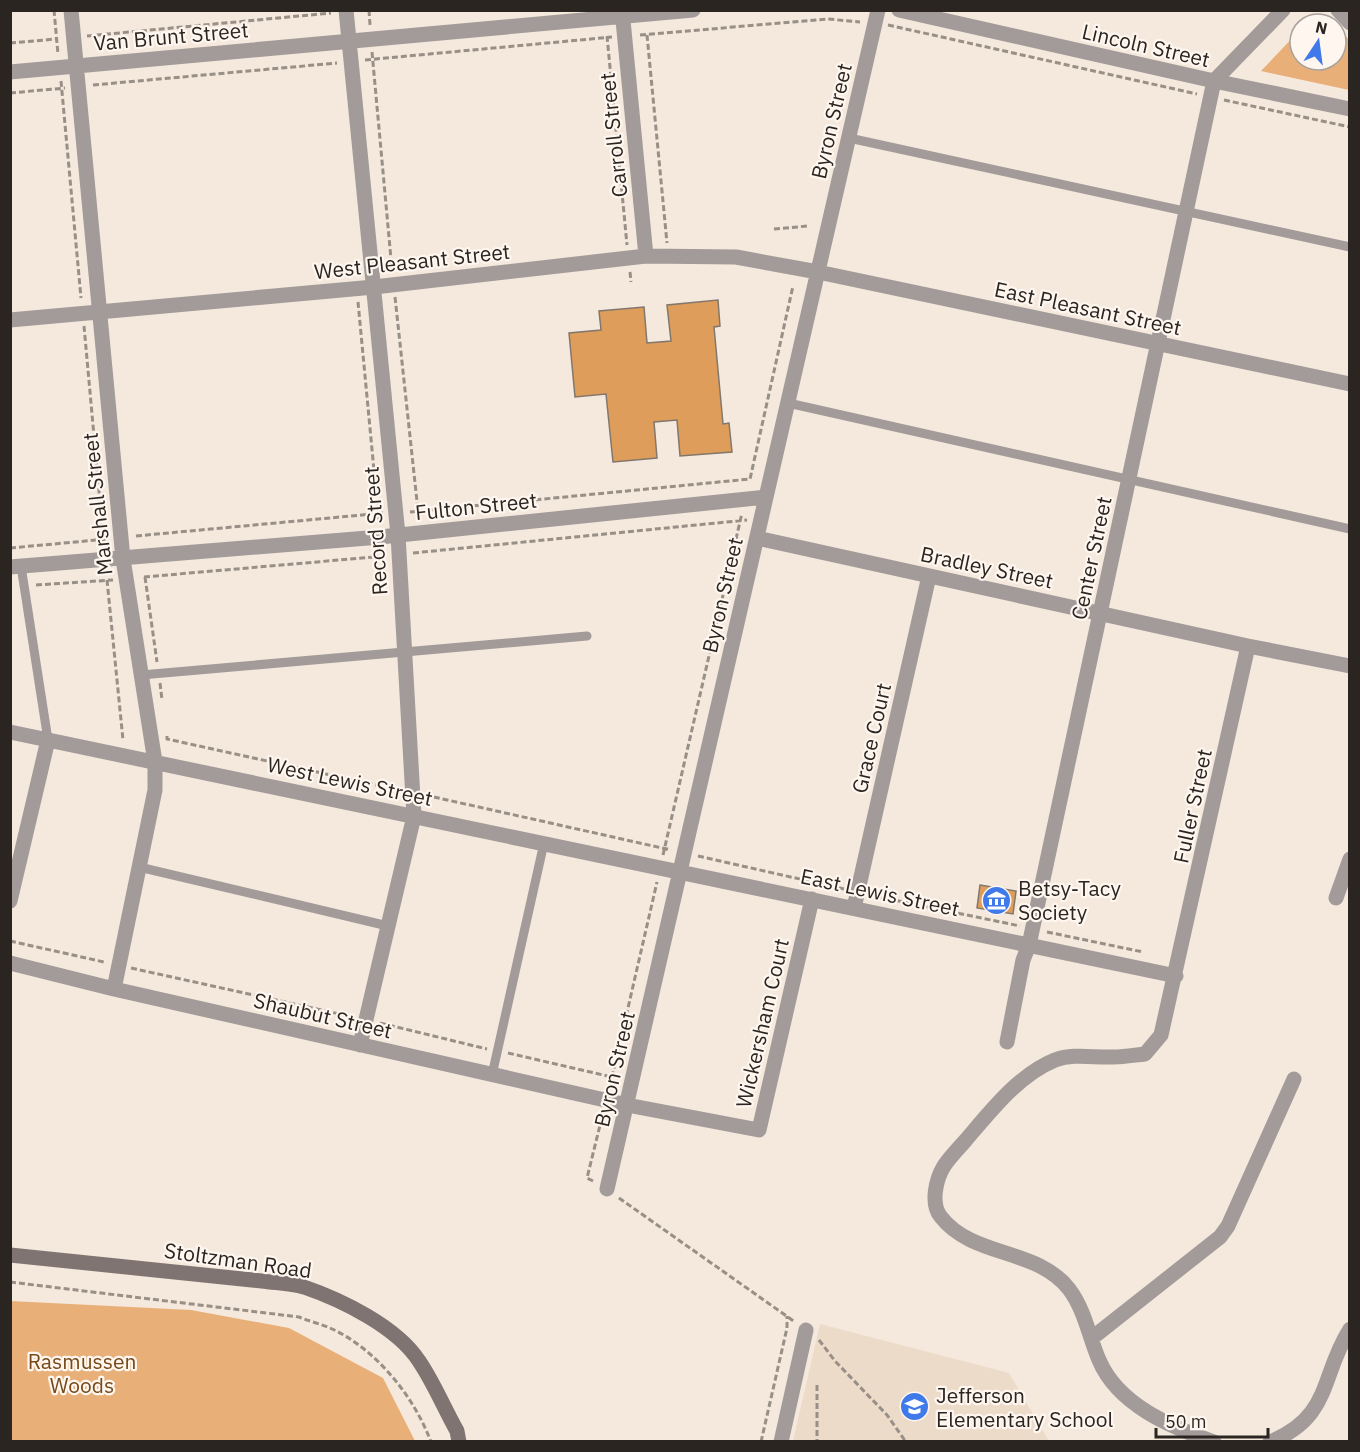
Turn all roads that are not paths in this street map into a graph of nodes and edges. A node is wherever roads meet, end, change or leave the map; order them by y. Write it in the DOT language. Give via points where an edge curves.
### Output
graph roads {
  1 [pos="70,10"];
  2 [pos="693,10"];
  3 [pos="899,10"];
  4 [pos="1283,10"];
  5 [pos="1338,10"];
  6 [pos="346,11"];
  7 [pos="623,14"];
  8 [pos="876,17"];
  9 [pos="1350,23"];
  10 [pos="341,43"];
  11 [pos="76,65"];
  12 [pos="10,72"];
  13 [pos="1214,81"];
  14 [pos="1350,109"];
  15 [pos="849,138"];
  16 [pos="1186,212"];
  17 [pos="1350,247"];
  18 [pos="646,256"];
  19 [pos="818,272"];
  20 [pos="374,287"];
  21 [pos="100,313"];
  22 [pos="10,320"];
  23 [pos="1158,345"];
  24 [pos="1350,384"];
  25 [pos="788,403"];
  26 [pos="1129,479"];
  27 [pos="766,497"];
  28 [pos="1350,529"];
  29 [pos="398,535"];
  30 [pos="757,538"];
  31 [pos="123,559"];
  32 [pos="16,567"];
  33 [pos="928,576"];
  34 [pos="1100,613"];
  35 [pos="587,636"];
  36 [pos="1248,646"];
  37 [pos="405,653"];
  38 [pos="1350,666"];
  39 [pos="141,675"];
  40 [pos="10,732"];
  41 [pos="48,740"];
  42 [pos="155,762"];
  43 [pos="414,816"];
  44 [pos="544,843"];
  45 [pos="1350,859"];
  46 [pos="139,867"];
  47 [pos="680,872"];
  48 [pos="1336,898"];
  49 [pos="812,899"];
  50 [pos="10,901"];
  51 [pos="854,908"];
  52 [pos="388,926"];
  53 [pos="1029,945"];
  54 [pos="10,963"];
  55 [pos="1176,976"];
  56 [pos="114,989"];
  57 [pos="1006,1042"];
  58 [pos="360,1045"];
  59 [pos="492,1075"];
  60 [pos="1294,1079"];
  61 [pos="627,1105"];
  62 [pos="607,1189"];
  63 [pos="10,1255"];
  64 [pos="1350,1329"];
  65 [pos="806,1330"];
  66 [pos="1092,1338"];
  67 [pos="459,1442"];
  68 [pos="781,1442"];
  69 [pos="1214,1442"];
  70 [pos="1270,1442"];
  1 -- 11 [label="street, Marshall Street"];
  2 -- 7 [label="street, Van Brunt Street"];
  3 -- 13 [label="street, Lincoln Street"];
  4 -- 13 [label="street"];
  5 -- 9 [label="street"];
  6 -- 10 [label="street, Record Street"];
  7 -- 10 [label="street, Van Brunt Street" via="606,19"];
  7 -- 18 [label="street, Carroll Street"];
  8 -- 15 [label="street, Byron Street"];
  10 -- 11 [label="street, Van Brunt Street"];
  10 -- 20 [label="street, Record Street"];
  11 -- 12 [label="street, Van Brunt Street"];
  11 -- 21 [label="street, Marshall Street"];
  13 -- 14 [label="street, Lincoln Street"];
  13 -- 16 [label="street, Center Street"];
  15 -- 16 [label="lane"];
  15 -- 19 [label="street, Byron Street"];
  16 -- 17 [label="lane"];
  16 -- 23 [label="street, Center Street"];
  18 -- 19 [label="street, West Pleasant Street" via="736,257"];
  18 -- 20 [label="street, West Pleasant Street"];
  19 -- 23 [label="street, East Pleasant Street"];
  19 -- 25 [label="street, Byron Street"];
  20 -- 21 [label="street, West Pleasant Street"];
  20 -- 29 [label="street, Record Street"];
  21 -- 22 [label="street, West Pleasant Street"];
  21 -- 31 [label="street, Marshall Street"];
  23 -- 24 [label="street, East Pleasant Street"];
  23 -- 26 [label="street, Center Street"];
  25 -- 26 [label="lane"];
  25 -- 27 [label="street, Byron Street"];
  26 -- 28 [label="lane"];
  26 -- 34 [label="street, Center Street"];
  27 -- 29 [label="street, Fulton Street"];
  27 -- 30 [label="street, Byron Street"];
  29 -- 31 [label="street, Fulton Street"];
  29 -- 37 [label="street, Record Street"];
  30 -- 33 [label="street, Bradley Street"];
  30 -- 47 [label="street, Byron Street"];
  31 -- 32 [label="street, Fulton Street"];
  31 -- 39 [label="street, Marshall Street"];
  32 -- 41 [label="lane"];
  33 -- 34 [label="street, Bradley Street"];
  33 -- 51 [label="street, Grace Court"];
  34 -- 36 [label="street, Bradley Street"];
  34 -- 53 [label="street, Center Street"];
  35 -- 37 [label="lane"];
  36 -- 38 [label="street, Bradley Street"];
  36 -- 55 [label="street, Fuller Street"];
  37 -- 39 [label="lane"];
  37 -- 43 [label="street, Record Street"];
  39 -- 42 [label="street, Marshall Street"];
  40 -- 41 [label="street, West Lewis Street"];
  41 -- 42 [label="street, West Lewis Street"];
  41 -- 50 [label="street"];
  42 -- 43 [label="street, West Lewis Street"];
  42 -- 46 [label="street, Marshall Street" via="155,790"];
  43 -- 44 [label="street, West Lewis Street"];
  43 -- 52 [label="street, Record Street"];
  44 -- 47 [label="street, West Lewis Street"];
  44 -- 59 [label="lane"];
  45 -- 48 [label="street"];
  46 -- 52 [label="lane"];
  46 -- 56 [label="street, Marshall Street"];
  47 -- 49 [label="street, East Lewis Street"];
  47 -- 61 [label="street, Byron Street"];
  49 -- 51 [label="street, East Lewis Street"];
  49 -- 61 [label="street, Wickersham Court" via="759,1130"];
  51 -- 53 [label="street, East Lewis Street"];
  52 -- 58 [label="street, Record Street"];
  53 -- 55 [label="street, East Lewis Street"];
  53 -- 57 [label="street, Center Street"];
  54 -- 56 [label="street, Shaubut Street"];
  55 -- 66 [label="street, Fuller Street" via="1161,1035 1145,1054 1057,1059 1039,1069 977,1126 944,1166 936,1186 939,1215 949,1226 965,1237 1055,1275 1069,1289"];
  56 -- 58 [label="street, Shaubut Street"];
  58 -- 59 [label="street, Shaubut Street"];
  59 -- 61 [label="street, Shaubut Street"];
  60 -- 66 [label="street" via="1220,1237"];
  61 -- 62 [label="street, Byron Street"];
  63 -- 67 [label="street, Stoltzman Road" via="301,1286 339,1300 394,1335 418,1360 457,1431"];
  64 -- 70 [label="street" via="1314,1411 1299,1426"];
  65 -- 68 [label="street"];
  66 -- 69 [label="street, Fuller Street" via="1107,1376 1119,1391 1148,1413"];
}
